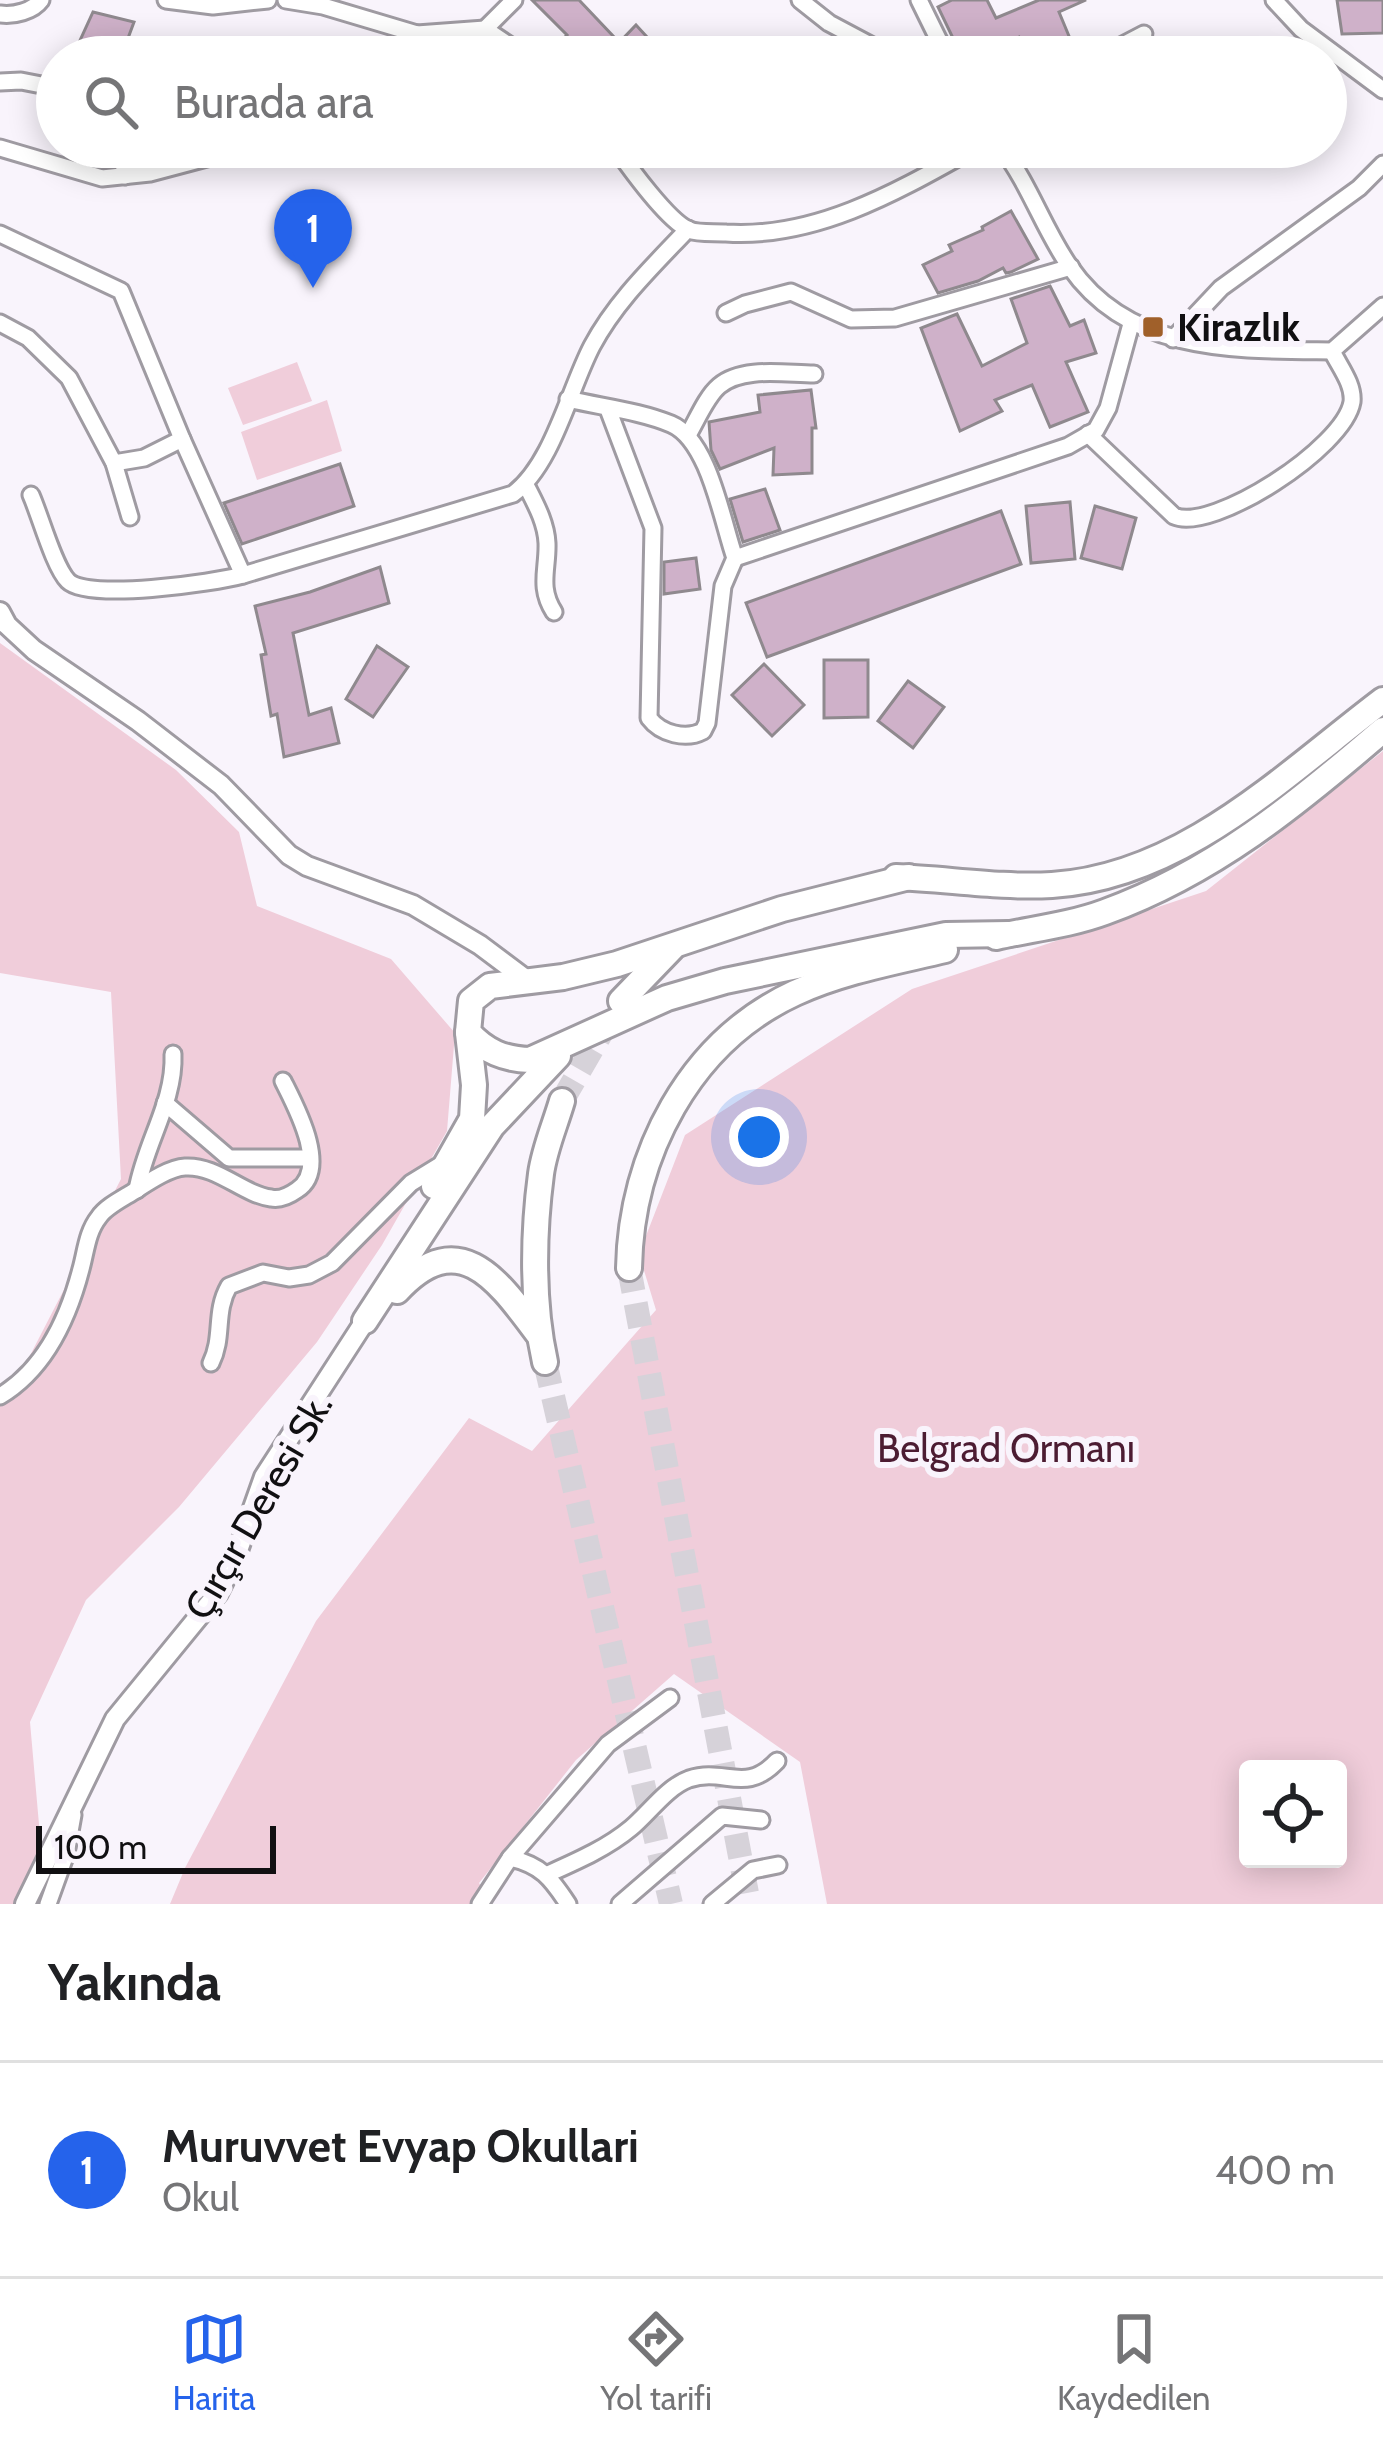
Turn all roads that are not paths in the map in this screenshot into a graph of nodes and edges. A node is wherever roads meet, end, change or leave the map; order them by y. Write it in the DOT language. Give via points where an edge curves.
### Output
graph roads {
  1 [pos="41,0"];
  2 [pos="167,0"];
  3 [pos="268,0"];
  4 [pos="286,0"];
  5 [pos="514,0"];
  6 [pos="800,0"];
  7 [pos="919,0"];
  8 [pos="1273,0"];
  9 [pos="334,5"];
  10 [pos="0,14"];
  11 [pos="484,29"];
  12 [pos="417,34"];
  13 [pos="1144,34"];
  14 [pos="414,36"];
  15 [pos="495,36"];
  16 [pos="853,36"];
  17 [pos="937,36"];
  18 [pos="1140,36"];
  19 [pos="1310,36"];
  20 [pos="1347,64"];
  21 [pos="0,82"];
  22 [pos="36,86"];
  23 [pos="1383,90"];
  24 [pos="0,148"];
  25 [pos="36,159"];
  26 [pos="1383,164"];
  27 [pos="68,168"];
  28 [pos="124,168"];
  29 [pos="159,168"];
  30 [pos="631,168"];
  31 [pos="939,168"];
  32 [pos="1017,168"];
  33 [pos="125,176"];
  34 [pos="688,230"];
  35 [pos="0,234"];
  36 [pos="1071,267"];
  37 [pos="1383,306"];
  38 [pos="726,313"];
  39 [pos="0,323"];
  40 [pos="1131,324"];
  41 [pos="1173,339"];
  42 [pos="1332,351"];
  43 [pos="814,374"];
  44 [pos="568,399"];
  45 [pos="608,409"];
  46 [pos="1088,434"];
  47 [pos="688,435"];
  48 [pos="182,440"];
  49 [pos="114,463"];
  50 [pos="526,485"];
  51 [pos="31,494"];
  52 [pos="130,517"];
  53 [pos="735,558"];
  54 [pos="243,575"];
  55 [pos="0,612"];
  56 [pos="554,612"];
  57 [pos="1383,700"];
  58 [pos="1383,730"];
  59 [pos="1009,934"];
  60 [pos="674,946"];
  61 [pos="528,981"];
  62 [pos="621,1001"];
  63 [pos="468,1032"];
  64 [pos="589,1033"];
  65 [pos="173,1054"];
  66 [pos="283,1082"];
  67 [pos="166,1102"];
  68 [pos="562,1102"];
  69 [pos="309,1158"];
  70 [pos="449,1160"];
  71 [pos="137,1190"];
  72 [pos="629,1268"];
  73 [pos="365,1322"];
  74 [pos="539,1335"];
  75 [pos="545,1362"];
  76 [pos="211,1363"];
  77 [pos="0,1396"];
  78 [pos="670,1698"];
  79 [pos="777,1761"];
  80 [pos="74,1809"];
  81 [pos="761,1820"];
  82 [pos="510,1858"];
  83 [pos="778,1865"];
  84 [pos="548,1874"];
  85 [pos="25,1904"];
  86 [pos="48,1904"];
  87 [pos="480,1904"];
  88 [pos="568,1904"];
  89 [pos="620,1904"];
  90 [pos="712,1904"];
  1 -- 10 [label="street"];
  2 -- 3 [label="street"];
  4 -- 9 [label="street"];
  5 -- 11 [label="street"];
  6 -- 16 [label="street"];
  7 -- 17 [label="street"];
  8 -- 19 [label="street"];
  9 -- 12 [label="street"];
  11 -- 12 [label="street"];
  11 -- 15 [label="street"];
  12 -- 14 [label="street"];
  13 -- 18 [label="street"];
  20 -- 23 [label="street"];
  21 -- 22 [label="street"];
  24 -- 25 [label="street"];
  26 -- 41 [label="street" via="1221,288"];
  27 -- 33 [label="street"];
  28 -- 33 [label="street"];
  29 -- 33 [label="street"];
  30 -- 34 [label="street"];
  31 -- 34 [label="street" via="817,224 742,234"];
  32 -- 36 [label="street"];
  34 -- 44 [label="street" via="617,306"];
  35 -- 48 [label="street" via="121,291"];
  36 -- 38 [label="street" via="895,318 851,319 791,292"];
  36 -- 40 [label="street"];
  37 -- 42 [label="street"];
  39 -- 49 [label="street" via="69,378"];
  40 -- 41 [label="street"];
  40 -- 46 [label="street" via="1108,407"];
  41 -- 42 [label="street" via="1231,350"];
  42 -- 46 [label="street" via="1352,402 1325,445 1263,490 1192,520 1174,516"];
  43 -- 47 [label="street" via="751,374 719,386"];
  44 -- 45 [label="street"];
  44 -- 50 [label="street"];
  45 -- 47 [label="street"];
  45 -- 53 [label="street" via="653,528 649,718 667,732 704,731 723,586"];
  46 -- 53 [label="street"];
  47 -- 53 [label="street"];
  48 -- 49 [label="street"];
  48 -- 54 [label="street"];
  49 -- 52 [label="street"];
  50 -- 54 [label="street"];
  50 -- 56 [label="street" via="547,537 542,575"];
  51 -- 54 [label="street" via="63,576 82,589 210,584"];
  55 -- 61 [label="street" via="34,650 221,785 289,855 413,905"];
  57 -- 60 [label="main road" via="1267,795 1175,849 1103,875 1051,885 909,877"];
  58 -- 59 [label="main road" via="1216,861 1100,914"];
  59 -- 64 [label="main road" via="946,934 725,981"];
  59 -- 72 [label="main road" via="828,980 791,995 725,1042 679,1095 651,1148"];
  60 -- 61 [label="main road"];
  60 -- 62 [label="main road"];
  61 -- 63 [label="main road" via="480,991"];
  63 -- 64 [label="main road" via="514,1060 557,1051"];
  63 -- 70 [label="main road" via="472,1119"];
  64 -- 73 [label="main road" via="551,1061 492,1126"];
  65 -- 67 [label="street"];
  66 -- 69 [label="street"];
  67 -- 69 [label="street" via="229,1158"];
  67 -- 71 [label="street"];
  68 -- 74 [label="main road" via="541,1170"];
  69 -- 71 [label="street" via="303,1187 285,1197 184,1167"];
  70 -- 73 [label="main road"];
  70 -- 76 [label="street" via="411,1183 332,1263 309,1275 263,1274 229,1286"];
  71 -- 77 [label="street" via="99,1215 41,1364"];
  73 -- 74 [label="main road" via="415,1271 459,1261 496,1278"];
  73 -- 80 [label="street, Çırçır Deresi Sk." via="265,1477 218,1593 123,1708"];
  74 -- 75 [label="main road"];
  78 -- 82 [label="street" via="608,1744"];
  79 -- 84 [label="street" via="742,1781 684,1781 629,1829"];
  80 -- 85 [label="street, Çırçır Deresi Sk."];
  80 -- 86 [label="street"];
  81 -- 89 [label="street" via="722,1816"];
  82 -- 84 [label="street"];
  82 -- 87 [label="street"];
  83 -- 90 [label="street" via="754,1870"];
  84 -- 88 [label="street"];
}
